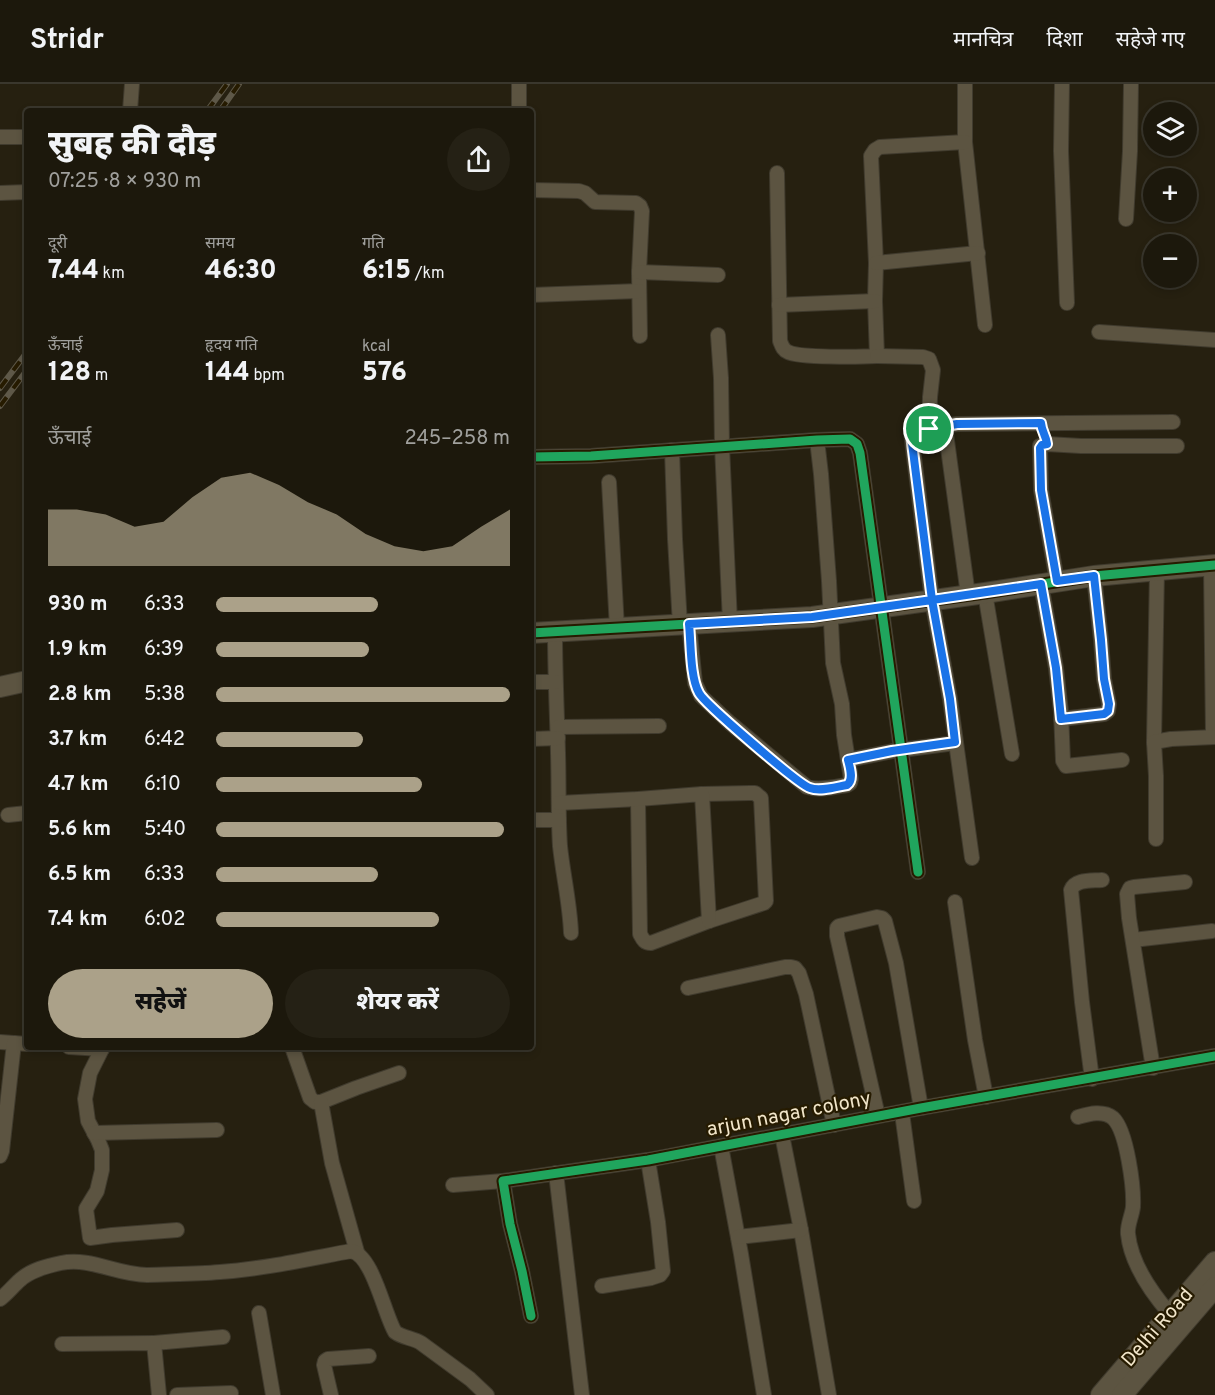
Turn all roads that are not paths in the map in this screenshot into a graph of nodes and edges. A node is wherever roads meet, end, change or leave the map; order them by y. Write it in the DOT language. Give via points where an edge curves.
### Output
graph roads {
  1 [pos="132,84"];
  2 [pos="519,84"];
  3 [pos="965,84"];
  4 [pos="1062,84"];
  5 [pos="1131,84"];
  6 [pos="130,108"];
  7 [pos="519,108"];
  8 [pos="0,137"];
  9 [pos="24,137"];
  10 [pos="965,142"];
  11 [pos="777,173"];
  12 [pos="534,190"];
  13 [pos="24,192"];
  14 [pos="0,193"];
  15 [pos="1126,219"];
  16 [pos="978,253"];
  17 [pos="876,263"];
  18 [pos="639,272"];
  19 [pos="718,275"];
  20 [pos="639,291"];
  21 [pos="534,295"];
  22 [pos="875,301"];
  23 [pos="1067,303"];
  24 [pos="778,305"];
  25 [pos="985,325"];
  26 [pos="1099,332"];
  27 [pos="718,335"];
  28 [pos="640,336"];
  29 [pos="1215,340"];
  30 [pos="877,357"];
  31 [pos="1173,422"];
  32 [pos="1041,423"];
  33 [pos="945,426"];
  34 [pos="929,429"];
  35 [pos="817,440"];
  36 [pos="1047,444"];
  37 [pos="722,446"];
  38 [pos="1177,446"];
  39 [pos="672,450"];
  40 [pos="534,457"];
  41 [pos="609,482"];
  42 [pos="1213,566"];
  43 [pos="1157,570"];
  44 [pos="1094,576"];
  45 [pos="1049,582"];
  46 [pos="976,594"];
  47 [pos="932,600"];
  48 [pos="882,607"];
  49 [pos="830,614"];
  50 [pos="730,622"];
  51 [pos="685,625"];
  52 [pos="617,628"];
  53 [pos="534,633"];
  54 [pos="555,633"];
  55 [pos="24,682"];
  56 [pos="534,682"];
  57 [pos="555,682"];
  58 [pos="0,687"];
  59 [pos="1061,719"];
  60 [pos="659,726"];
  61 [pos="558,733"];
  62 [pos="1214,737"];
  63 [pos="534,738"];
  64 [pos="955,742"];
  65 [pos="1154,742"];
  66 [pos="902,750"];
  67 [pos="1012,754"];
  68 [pos="848,760"];
  69 [pos="1122,760"];
  70 [pos="702,794"];
  71 [pos="639,799"];
  72 [pos="559,803"];
  73 [pos="24,813"];
  74 [pos="8,815"];
  75 [pos="534,820"];
  76 [pos="559,820"];
  77 [pos="1156,839"];
  78 [pos="972,858"];
  79 [pos="918,872"];
  80 [pos="1102,880"];
  81 [pos="1185,882"];
  82 [pos="954,902"];
  83 [pos="709,921"];
  84 [pos="1212,931"];
  85 [pos="572,933"];
  86 [pos="1133,940"];
  87 [pos="688,988"];
  88 [pos="14,1043"];
  89 [pos="101,1050"];
  90 [pos="293,1050"];
  91 [pos="1215,1056"];
  92 [pos="1153,1068"];
  93 [pos="399,1073"];
  94 [pos="1092,1078"];
  95 [pos="986,1097"];
  96 [pos="321,1102"];
  97 [pos="921,1108"];
  98 [pos="902,1113"];
  99 [pos="878,1116"];
  100 [pos="1078,1117"];
  101 [pos="834,1125"];
  102 [pos="217,1130"];
  103 [pos="94,1133"];
  104 [pos="782,1135"];
  105 [pos="721,1146"];
  106 [pos="0,1156"];
  107 [pos="648,1160"];
  108 [pos="556,1173"];
  109 [pos="503,1181"];
  110 [pos="453,1185"];
  111 [pos="914,1200"];
  112 [pos="177,1230"];
  113 [pos="801,1230"];
  114 [pos="738,1237"];
  115 [pos="90,1238"];
  116 [pos="357,1252"];
  117 [pos="86,1262"];
  118 [pos="1215,1262"];
  119 [pos="602,1286"];
  120 [pos="1215,1287"];
  121 [pos="0,1293"];
  122 [pos="0,1299"];
  123 [pos="259,1313"];
  124 [pos="1170,1314"];
  125 [pos="531,1316"];
  126 [pos="223,1337"];
  127 [pos="154,1343"];
  128 [pos="62,1344"];
  129 [pos="369,1356"];
  130 [pos="231,1392"];
  131 [pos="159,1395"];
  132 [pos="177,1395"];
  133 [pos="273,1395"];
  134 [pos="331,1395"];
  135 [pos="487,1395"];
  136 [pos="582,1395"];
  137 [pos="764,1395"];
  138 [pos="829,1395"];
  139 [pos="1101,1395"];
  140 [pos="1122,1395"];
  1 -- 6 [label="street"];
  2 -- 7 [label="street"];
  3 -- 10 [label="street"];
  4 -- 23 [label="street"];
  5 -- 15 [label="street"];
  8 -- 9 [label="street"];
  10 -- 16 [label="street"];
  10 -- 17 [label="street" via="875,150 871,156"];
  11 -- 24 [label="street"];
  12 -- 18 [label="street" via="579,191 595,202 638,204 642,211"];
  13 -- 14 [label="street"];
  16 -- 17 [label="street"];
  16 -- 25 [label="street"];
  17 -- 22 [label="street"];
  18 -- 19 [label="street"];
  18 -- 20 [label="street"];
  20 -- 21 [label="street"];
  20 -- 28 [label="street"];
  22 -- 24 [label="street"];
  22 -- 30 [label="street"];
  24 -- 30 [label="street" via="780,341 789,353"];
  26 -- 29 [label="street"];
  27 -- 37 [label="street"];
  30 -- 34 [label="street" via="929,359 933,370"];
  31 -- 32 [label="street"];
  32 -- 33 [label="street"];
  32 -- 36 [label="street"];
  33 -- 34 [label="street"];
  33 -- 46 [label="street"];
  34 -- 47 [label="street" via="913,431 911,435"];
  35 -- 37 [label="street"];
  35 -- 48 [label="street" via="850,439 857,444"];
  35 -- 49 [label="street"];
  36 -- 38 [label="street"];
  36 -- 45 [label="street" via="1040,448"];
  37 -- 39 [label="street"];
  37 -- 50 [label="street"];
  39 -- 40 [label="street"];
  39 -- 51 [label="street" via="675,540"];
  41 -- 52 [label="street"];
  42 -- 43 [label="street"];
  42 -- 62 [label="street"];
  43 -- 44 [label="street"];
  43 -- 65 [label="street"];
  44 -- 45 [label="street"];
  44 -- 59 [label="street" via="1109,708 1104,714"];
  45 -- 46 [label="street"];
  45 -- 59 [label="street"];
  46 -- 47 [label="street"];
  46 -- 67 [label="street"];
  47 -- 48 [label="street"];
  47 -- 64 [label="street"];
  48 -- 49 [label="street"];
  48 -- 66 [label="street"];
  49 -- 50 [label="street"];
  49 -- 68 [label="street" via="833,663"];
  50 -- 51 [label="street"];
  51 -- 52 [label="street"];
  51 -- 68 [label="street" via="701,696 795,778 814,789 847,785 851,779"];
  52 -- 54 [label="street"];
  53 -- 54 [label="street"];
  54 -- 57 [label="street"];
  55 -- 58 [label="street"];
  56 -- 57 [label="street"];
  57 -- 61 [label="street"];
  59 -- 69 [label="street" via="1066,766"];
  60 -- 61 [label="street"];
  61 -- 63 [label="street"];
  61 -- 72 [label="street"];
  62 -- 65 [label="street"];
  64 -- 66 [label="street"];
  64 -- 78 [label="street"];
  65 -- 77 [label="street"];
  66 -- 68 [label="street"];
  66 -- 79 [label="street"];
  70 -- 71 [label="street"];
  70 -- 83 [label="street"];
  70 -- 83 [label="street" via="755,793 762,801 766,901"];
  71 -- 72 [label="street"];
  71 -- 83 [label="street" via="642,939 651,943"];
  72 -- 76 [label="street"];
  73 -- 74 [label="street"];
  75 -- 76 [label="street"];
  76 -- 85 [label="street"];
  80 -- 94 [label="street" via="1077,882 1071,890"];
  81 -- 86 [label="street" via="1130,888 1127,894"];
  82 -- 95 [label="street"];
  84 -- 86 [label="street"];
  86 -- 92 [label="street"];
  87 -- 101 [label="street" via="795,968 806,994"];
  88 -- 106 [label="street"];
  89 -- 103 [label="street" via="86,1092 86,1114"];
  90 -- 96 [label="street" via="310,1098"];
  91 -- 92 [label="street, arjun nagar colony"];
  92 -- 94 [label="street, arjun nagar colony"];
  93 -- 96 [label="street"];
  94 -- 95 [label="street, arjun nagar colony"];
  95 -- 97 [label="street, arjun nagar colony"];
  96 -- 116 [label="street" via="332,1163"];
  97 -- 98 [label="street, arjun nagar colony"];
  97 -- 99 [label="street" via="896,963 885,921 877,917 839,926 837,936"];
  98 -- 99 [label="street, arjun nagar colony"];
  98 -- 111 [label="street"];
  99 -- 101 [label="street, arjun nagar colony"];
  100 -- 124 [label="street" via="1103,1114 1112,1117 1121,1128 1132,1181 1128,1234 1145,1281"];
  101 -- 104 [label="street, arjun nagar colony"];
  102 -- 103 [label="street"];
  103 -- 115 [label="street" via="102,1150 102,1170 97,1191 86,1209"];
  104 -- 105 [label="street, arjun nagar colony"];
  104 -- 113 [label="street"];
  105 -- 107 [label="street, arjun nagar colony"];
  105 -- 114 [label="street"];
  107 -- 108 [label="street, arjun nagar colony"];
  107 -- 119 [label="street" via="663,1271 651,1278"];
  108 -- 109 [label="street, arjun nagar colony"];
  108 -- 136 [label="street"];
  109 -- 110 [label="street, arjun nagar colony"];
  109 -- 125 [label="street"];
  112 -- 115 [label="street"];
  113 -- 114 [label="street"];
  113 -- 138 [label="street"];
  114 -- 137 [label="street"];
  115 -- 117 [label="street"];
  116 -- 117 [label="street" via="220,1272 143,1275"];
  116 -- 135 [label="street" via="369,1269 395,1332 421,1342"];
  117 -- 122 [label="street" via="64,1263 28,1274"];
  118 -- 124 [label="street, Delhi Road"];
  120 -- 140 [label="street, Delhi Road"];
  121 -- 122 [label="street"];
  123 -- 133 [label="street"];
  124 -- 139 [label="street, Delhi Road"];
  126 -- 127 [label="street"];
  127 -- 128 [label="street"];
  127 -- 131 [label="street"];
  129 -- 134 [label="street" via="325,1361"];
  130 -- 132 [label="street"];
}
